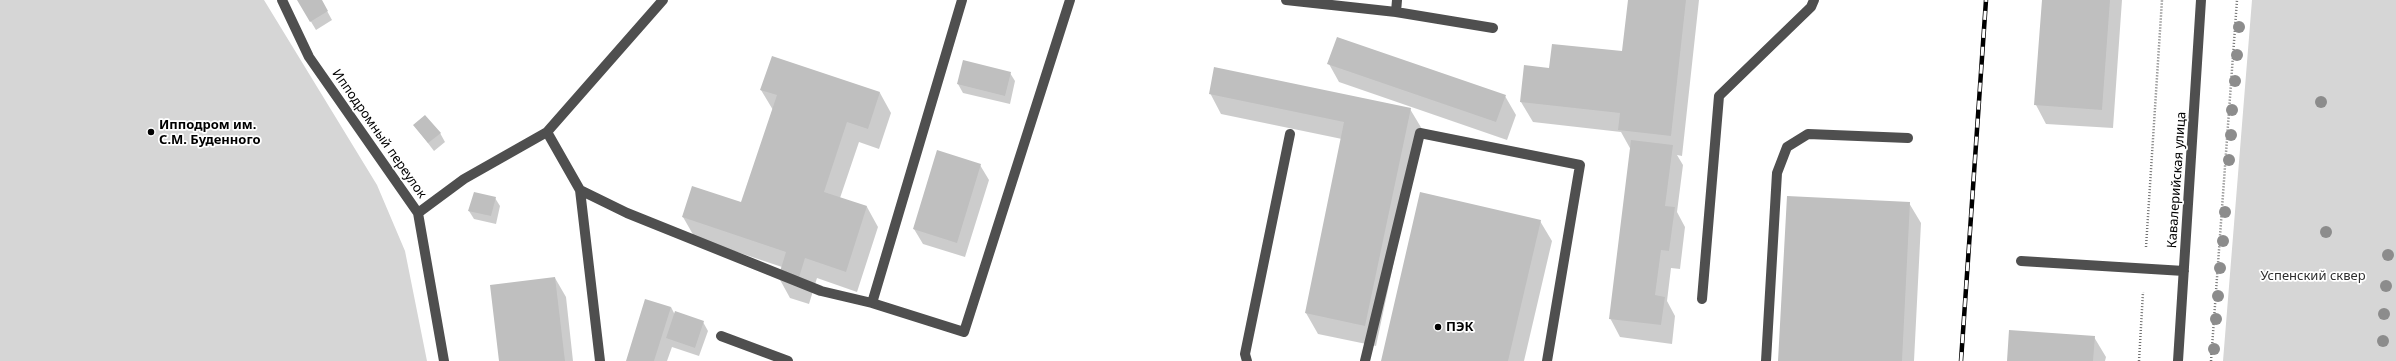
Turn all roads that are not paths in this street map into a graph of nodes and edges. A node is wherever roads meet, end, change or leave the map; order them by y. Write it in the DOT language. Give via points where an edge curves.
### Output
graph roads {
  1 [pos="282,0"];
  2 [pos="663,0"];
  3 [pos="962,0"];
  4 [pos="1070,0"];
  5 [pos="1286,0"];
  6 [pos="1397,0"];
  7 [pos="1814,0"];
  8 [pos="2201,0"];
  9 [pos="1396,12"];
  10 [pos="1493,28"];
  11 [pos="547,132"];
  12 [pos="1290,134"];
  13 [pos="1908,138"];
  14 [pos="580,190"];
  15 [pos="418,213"];
  16 [pos="2021,261"];
  17 [pos="2184,271"];
  18 [pos="1702,299"];
  19 [pos="872,303"];
  20 [pos="720,336"];
  21 [pos="444,361"];
  22 [pos="600,361"];
  23 [pos="788,361"];
  24 [pos="1247,361"];
  25 [pos="1365,361"];
  26 [pos="1547,361"];
  27 [pos="1766,361"];
  28 [pos="2178,361"];
  1 -- 15 [label="street, Ипподромный переулок" via="309,57"];
  2 -- 11 [label="street"];
  3 -- 19 [label="street"];
  4 -- 19 [label="street" via="964,332"];
  5 -- 9 [label="street"];
  6 -- 9 [label="street"];
  7 -- 18 [label="street" via="1811,7 1719,96"];
  8 -- 17 [label="street, Кавалерийская улица"];
  9 -- 10 [label="street"];
  11 -- 14 [label="street"];
  11 -- 15 [label="street" via="464,179"];
  12 -- 24 [label="street" via="1245,354"];
  13 -- 27 [label="street" via="1808,134 1787,148 1777,173"];
  14 -- 19 [label="street" via="627,213 821,290"];
  14 -- 22 [label="street"];
  15 -- 21 [label="street, Ипподромный переулок"];
  16 -- 17 [label="street"];
  17 -- 28 [label="street, Кавалерийская улица"];
  20 -- 23 [label="street"];
  25 -- 26 [label="street" via="1420,133 1580,165"];
}
